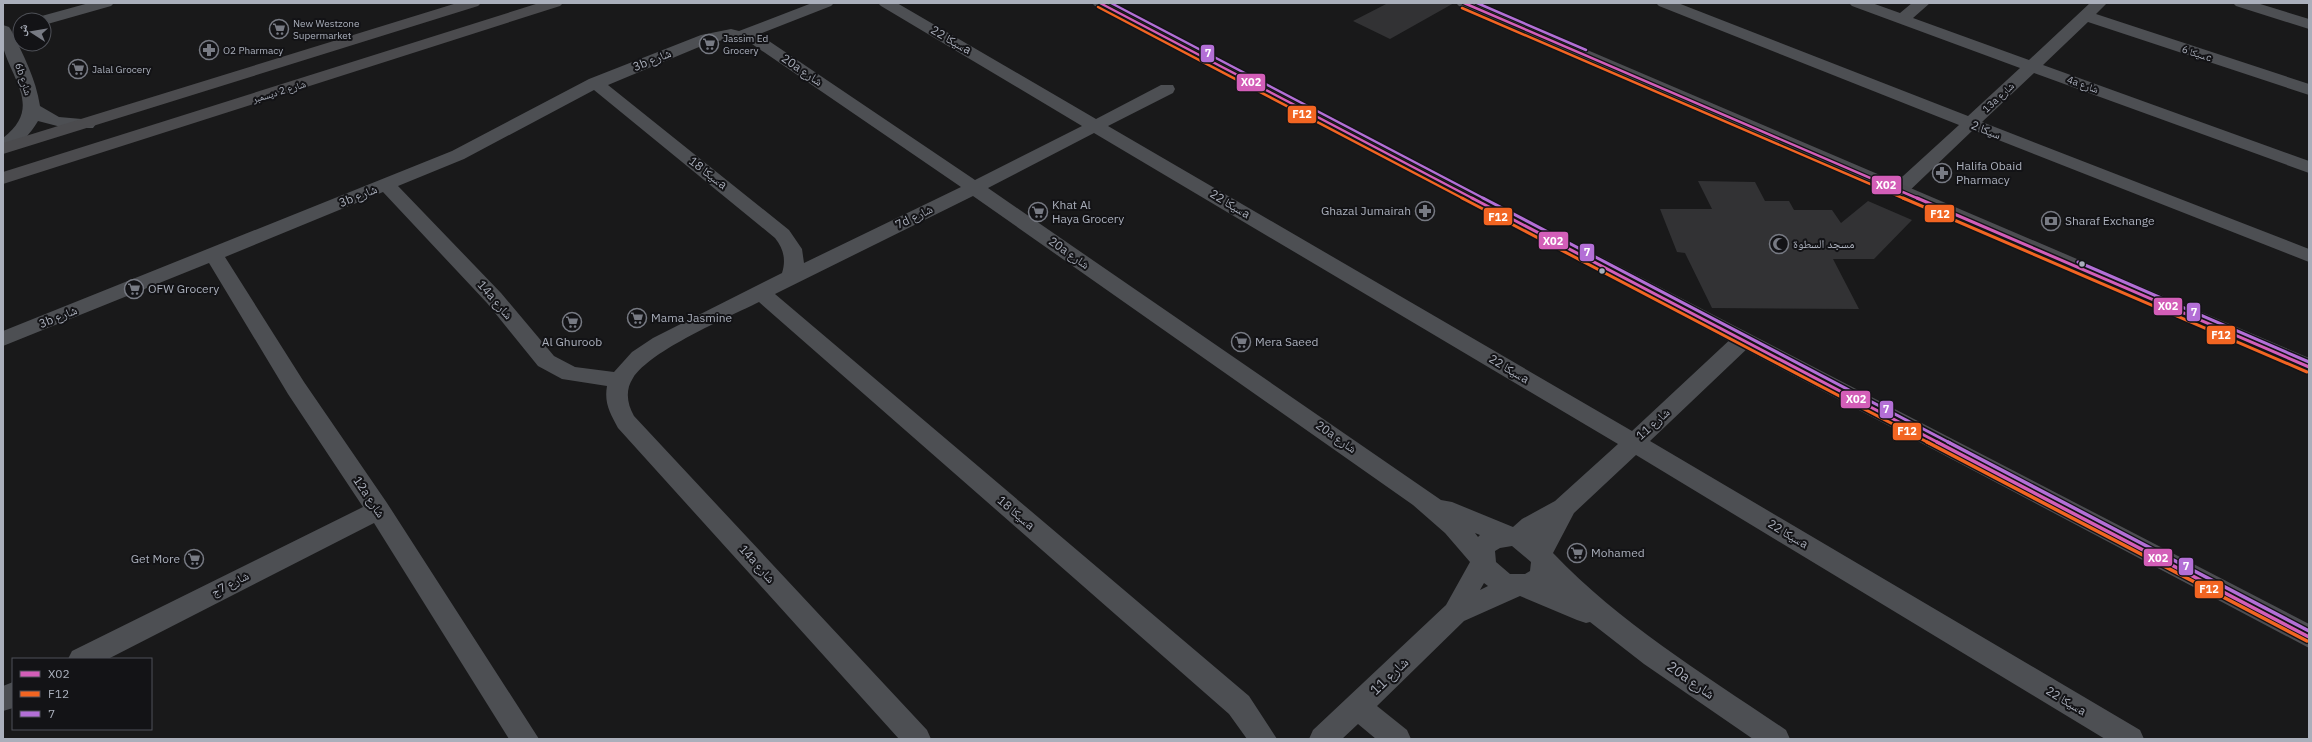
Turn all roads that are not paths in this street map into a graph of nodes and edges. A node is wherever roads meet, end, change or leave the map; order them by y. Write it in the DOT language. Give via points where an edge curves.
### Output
graph roads {
  1 [pos="106,3"];
  2 [pos="473,3"];
  3 [pos="555,3"];
  4 [pos="826,3"];
  5 [pos="886,3"];
  6 [pos="1100,3"];
  7 [pos="1464,3"];
  8 [pos="1664,3"];
  9 [pos="1857,3"];
  10 [pos="1922,3"];
  11 [pos="2099,3"];
  12 [pos="2241,3"];
  13 [pos="2085,16"];
  14 [pos="52,18"];
  15 [pos="1902,19"];
  16 [pos="2309,24"];
  17 [pos="4,31"];
  18 [pos="743,35"];
  19 [pos="707,38"];
  20 [pos="2032,66"];
  21 [pos="595,83"];
  22 [pos="1167,89"];
  23 [pos="2309,90"];
  24 [pos="32,107"];
  25 [pos="87,124"];
  26 [pos="1969,124"];
  27 [pos="1097,125"];
  28 [pos="3,148"];
  29 [pos="2309,166"];
  30 [pos="3,178"];
  31 [pos="386,185"];
  32 [pos="974,188"];
  33 [pos="1898,191"];
  34 [pos="214,255"];
  35 [pos="2309,256"];
  36 [pos="792,277"];
  37 [pos="761,293"];
  38 [pos="3,339"];
  39 [pos="1743,340"];
  40 [pos="661,343"];
  41 [pos="2309,367"];
  42 [pos="620,380"];
  43 [pos="1633,442"];
  44 [pos="1422,498"];
  45 [pos="1564,508"];
  46 [pos="378,510"];
  47 [pos="1514,537"];
  48 [pos="1542,556"];
  49 [pos="1482,561"];
  50 [pos="1519,586"];
  51 [pos="1455,613"];
  52 [pos="1607,622"];
  53 [pos="2309,637"];
  54 [pos="84,658"];
  55 [pos="12,694"];
  56 [pos="3,699"];
  57 [pos="1356,707"];
  58 [pos="525,739"];
  59 [pos="917,739"];
  60 [pos="1263,739"];
  61 [pos="1323,739"];
  62 [pos="1397,739"];
  63 [pos="1776,739"];
  64 [pos="2130,739"];
  1 -- 14 [label="street"];
  2 -- 25 [label="main road"];
  3 -- 30 [label="main road, شارع 2 ديسمبر"];
  4 -- 18 [label="street"];
  5 -- 27 [label="street, سيكا 22a"];
  6 -- 39 [label="main road"];
  7 -- 33 [label="main road"];
  8 -- 26 [label="street, سيكا 2"];
  9 -- 15 [label="street, 4a شارع"];
  10 -- 15 [label="street"];
  11 -- 13 [label="street, 13a شارع"];
  12 -- 16 [label="street"];
  13 -- 20 [label="street, 13a شارع"];
  13 -- 23 [label="street, سيكا 6c"];
  15 -- 20 [label="street, 4a شارع"];
  17 -- 24 [label="street, 6b شارع" via="26,80"];
  18 -- 19 [label="street, 20a شارع"];
  18 -- 32 [label="street, 20a شارع" via="757,40"];
  19 -- 21 [label="street, 3b شارع"];
  20 -- 26 [label="street, 13a شارع"];
  20 -- 29 [label="street, 4a شارع"];
  21 -- 31 [label="street, 3b شارع" via="481,144"];
  21 -- 36 [label="street, سيكا 18a" via="782,234 795,253"];
  22 -- 27 [label="street, 7d شارع"];
  24 -- 25 [label="street, 6b شارع" via="42,117 50,120"];
  24 -- 28 [label="street, 6b شارع" via="29,120"];
  25 -- 28 [label="main road"];
  26 -- 33 [label="street, 13a شارع"];
  26 -- 35 [label="street, سيكا 2"];
  27 -- 32 [label="street, 7d شارع"];
  27 -- 43 [label="street, سيكا 22a"];
  31 -- 34 [label="street, 3b شارع"];
  31 -- 42 [label="street, 14a شارع" via="494,298 546,361 570,374"];
  32 -- 36 [label="street, 7d شارع"];
  32 -- 44 [label="street, 20a شارع"];
  33 -- 41 [label="main road"];
  34 -- 38 [label="street, 3b شارع"];
  34 -- 46 [label="street, 12a شارع" via="296,388"];
  36 -- 37 [label="street, 7d شارع"];
  37 -- 40 [label="street, 7d شارع"];
  37 -- 60 [label="street, سيكا 18a" via="1238,705"];
  39 -- 43 [label="street, شارع 11"];
  39 -- 53 [label="main road"];
  40 -- 42 [label="street, 14a شارع" via="630,366"];
  42 -- 59 [label="street, 14a شارع" via="616,403 626,422"];
  43 -- 45 [label="street, شارع 11"];
  43 -- 64 [label="street, سيكا 22a"];
  44 -- 47 [label="street, 20a شارع" via="1474,523"];
  44 -- 49 [label="street, 20a شارع" via="1454,526"];
  45 -- 47 [label="street, شارع 11"];
  45 -- 48 [label="street, شارع 11"];
  46 -- 54 [label="street, شارع 7ج"];
  46 -- 58 [label="street, 12a شارع"];
  47 -- 48 [label="street" via="1527,541"];
  47 -- 49 [label="street" via="1492,539 1482,550"];
  48 -- 50 [label="street" via="1542,576 1534,582"];
  48 -- 52 [label="street, 20a شارع" via="1572,591"];
  49 -- 50 [label="street" via="1494,578"];
  49 -- 51 [label="street, شارع 11"];
  50 -- 51 [label="street, شارع 11"];
  50 -- 52 [label="street, 20a شارع"];
  51 -- 57 [label="street, شارع 11"];
  52 -- 63 [label="street, 20a شارع"];
  55 -- 56 [label="street"];
  57 -- 61 [label="street, شارع 11"];
  57 -- 62 [label="street"];
}
